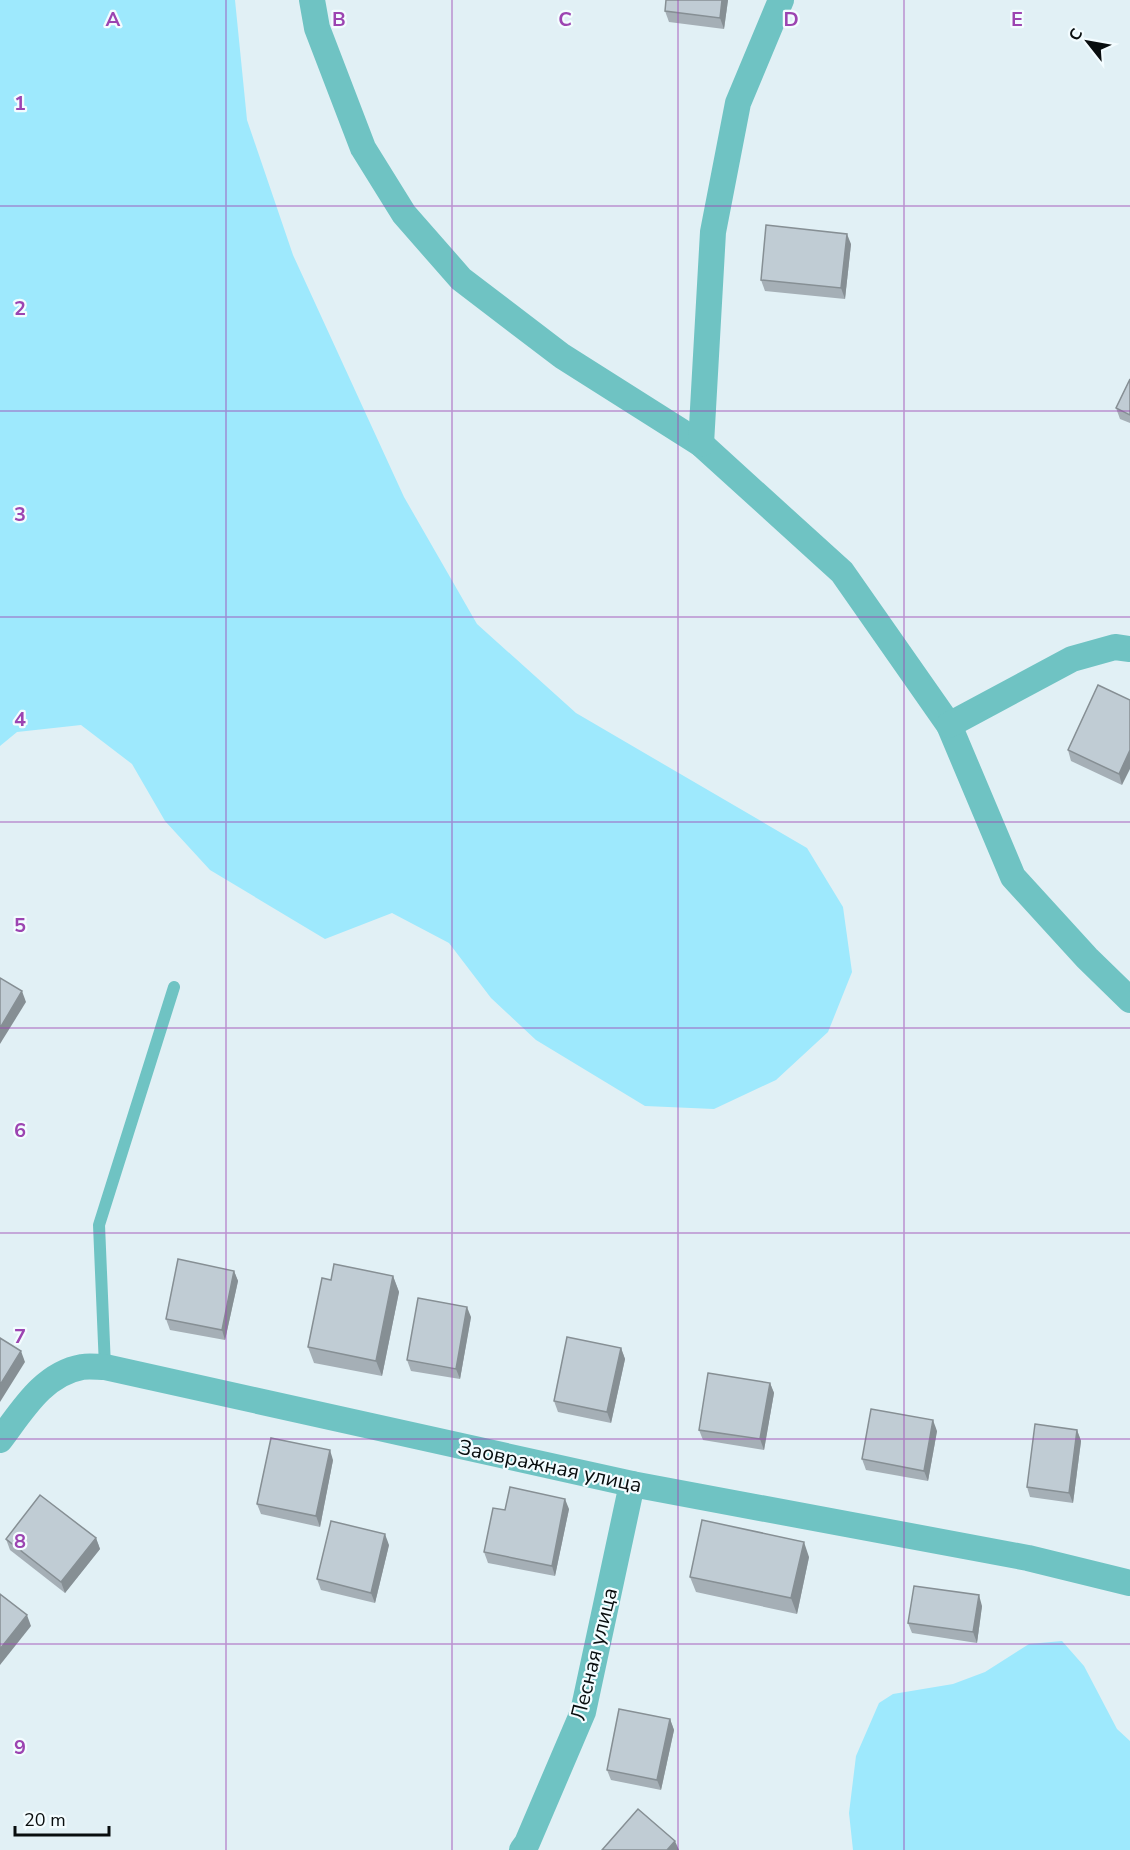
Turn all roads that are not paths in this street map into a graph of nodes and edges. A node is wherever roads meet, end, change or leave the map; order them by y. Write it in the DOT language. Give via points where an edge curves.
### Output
graph roads {
  1 [pos="312,0"];
  2 [pos="781,0"];
  3 [pos="701,444"];
  4 [pos="1130,649"];
  5 [pos="950,724"];
  6 [pos="174,987"];
  7 [pos="1130,1000"];
  8 [pos="105,1366"];
  9 [pos="0,1440"];
  10 [pos="632,1485"];
  11 [pos="1130,1583"];
  12 [pos="522,1850"];
  1 -- 3 [label="street" via="317,28 363,148 404,214 461,279 562,356"];
  2 -- 3 [label="street" via="738,103 713,232"];
  3 -- 5 [label="street" via="842,572"];
  4 -- 5 [label="street" via="1115,647 1072,658"];
  5 -- 7 [label="street" via="1013,878"];
  6 -- 8 [label="lane" via="99,1224"];
  8 -- 9 [label="street, Заовражная улица" via="82,1367 54,1378 33,1396"];
  8 -- 10 [label="street, Заовражная улица"];
  10 -- 11 [label="street, Заовражная улица" via="1028,1558"];
  10 -- 12 [label="street, Лесная улица" via="583,1712"];
}
